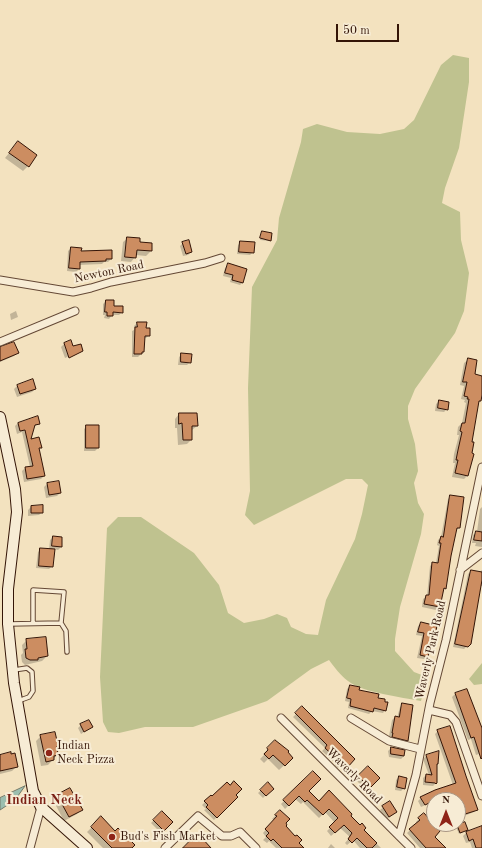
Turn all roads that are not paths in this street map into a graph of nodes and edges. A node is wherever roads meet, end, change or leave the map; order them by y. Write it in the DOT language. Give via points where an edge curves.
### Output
graph roads {
  1 [pos="221,258"];
  2 [pos="0,280"];
  3 [pos="75,311"];
  4 [pos="0,342"];
  5 [pos="0,421"];
  6 [pos="2,434"];
  7 [pos="482,467"];
  8 [pos="482,553"];
  9 [pos="460,570"];
  10 [pos="33,623"];
  11 [pos="61,623"];
  12 [pos="8,624"];
  13 [pos="67,652"];
  14 [pos="13,670"];
  15 [pos="17,701"];
  16 [pos="429,710"];
  17 [pos="281,718"];
  18 [pos="351,718"];
  19 [pos="420,749"];
  20 [pos="482,796"];
  21 [pos="41,808"];
  22 [pos="399,836"];
  23 [pos="30,848"];
  24 [pos="87,848"];
  25 [pos="165,848"];
  26 [pos="256,848"];
  27 [pos="411,848"];
  1 -- 2 [label="street, Newton Road" via="73,292"];
  3 -- 4 [label="street"];
  5 -- 6 [label="main road"];
  6 -- 12 [label="main road" via="15,489 16,512 8,589"];
  7 -- 9 [label="street, Waverly Park Road"];
  8 -- 9 [label="street"];
  9 -- 16 [label="street, Waverly Park Road"];
  10 -- 11 [label="lane"];
  10 -- 11 [label="lane" via="34,590 64,592"];
  10 -- 12 [label="lane"];
  11 -- 13 [label="lane" via="66,631"];
  12 -- 14 [label="main road"];
  14 -- 15 [label="main road"];
  14 -- 15 [label="lane" via="27,668 32,672 33,691 29,697"];
  15 -- 21 [label="main road" via="30,779"];
  16 -- 19 [label="street, Waverly Park Road"];
  16 -- 20 [label="street" via="450,715 456,722"];
  17 -- 22 [label="street, Waverly Road"];
  18 -- 19 [label="street" via="389,741"];
  19 -- 22 [label="street, Waverly Park Road" via="416,776"];
  21 -- 23 [label="street"];
  21 -- 24 [label="main road"];
  22 -- 27 [label="street, Waverly Road"];
  25 -- 26 [label="street" via="198,816 222,836 240,832"];
}
